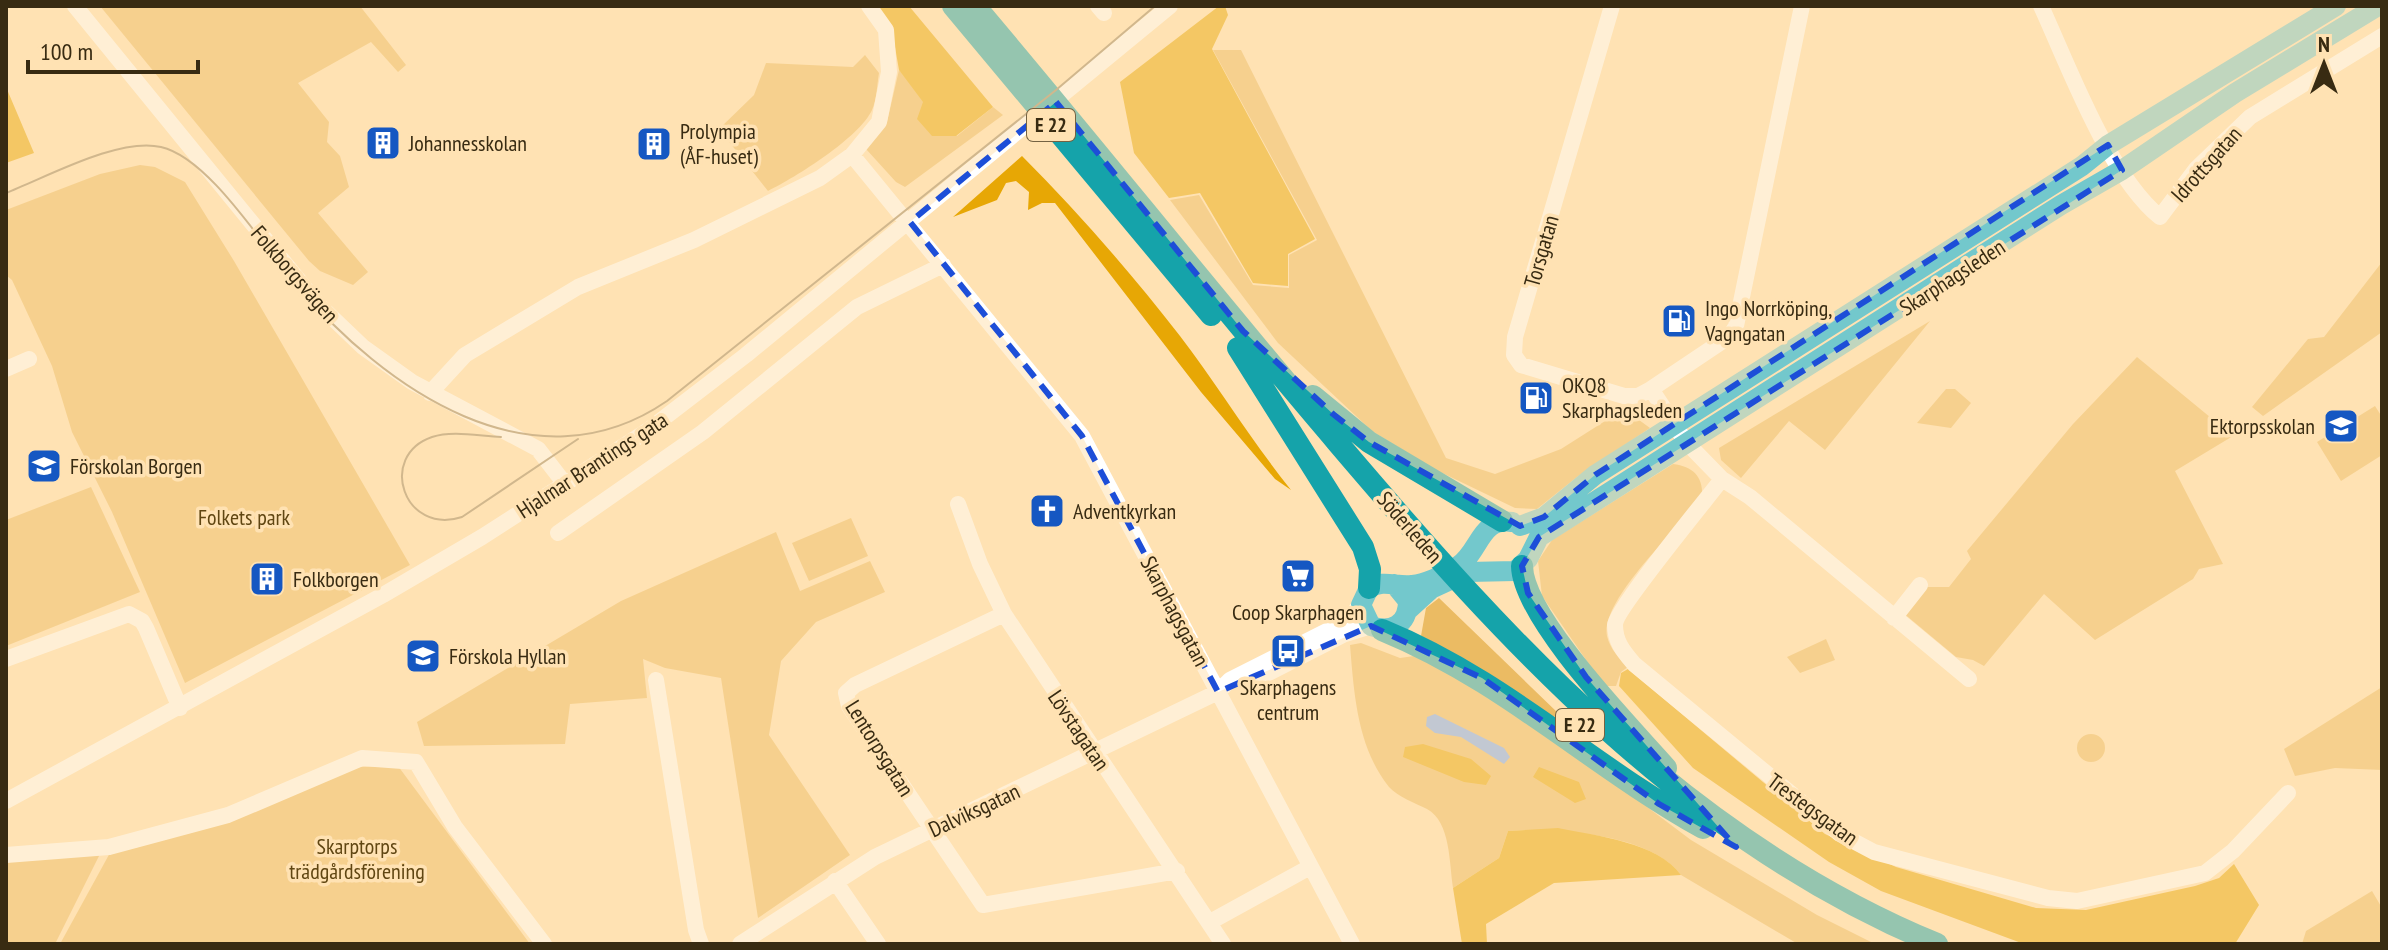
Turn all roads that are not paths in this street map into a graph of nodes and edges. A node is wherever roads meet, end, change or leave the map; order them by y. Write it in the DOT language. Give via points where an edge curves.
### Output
graph roads {
  1 [pos="75,6"];
  2 [pos="869,6"];
  3 [pos="953,6"];
  4 [pos="975,6"];
  5 [pos="1170,6"];
  6 [pos="1612,6"];
  7 [pos="1802,6"];
  8 [pos="2041,6"];
  9 [pos="2336,6"];
  10 [pos="2378,6"];
  11 [pos="2382,36"];
  12 [pos="2108,145"];
  13 [pos="852,155"];
  14 [pos="2122,170"];
  15 [pos="910,222"];
  16 [pos="943,265"];
  17 [pos="1240,340"];
  18 [pos="29,359"];
  19 [pos="6,369"];
  20 [pos="1651,389"];
  21 [pos="430,393"];
  22 [pos="1673,425"];
  23 [pos="1686,442"];
  24 [pos="1722,479"];
  25 [pos="565,484"];
  26 [pos="958,504"];
  27 [pos="1511,523"];
  28 [pos="558,533"];
  29 [pos="1526,559"];
  30 [pos="1480,560"];
  31 [pos="1920,585"];
  32 [pos="1408,595"];
  33 [pos="1365,596"];
  34 [pos="1004,614"];
  35 [pos="1894,618"];
  36 [pos="1376,628"];
  37 [pos="6,659"];
  38 [pos="1969,679"];
  39 [pos="656,680"];
  40 [pos="1218,692"];
  41 [pos="180,708"];
  42 [pos="1095,753"];
  43 [pos="2288,793"];
  44 [pos="6,800"];
  45 [pos="1703,820"];
  46 [pos="932,830"];
  47 [pos="6,855"];
  48 [pos="1310,867"];
  49 [pos="1177,871"];
  50 [pos="835,881"];
  51 [pos="1210,922"];
  52 [pos="544,944"];
  53 [pos="701,944"];
  54 [pos="740,944"];
  55 [pos="878,944"];
  56 [pos="1223,944"];
  57 [pos="1352,944"];
  58 [pos="1904,944"];
  59 [pos="1937,944"];
  1 -- 21 [label="street, Folkborgsvägen" via="309,295 363,347"];
  2 -- 13 [label="street" via="886,30 889,72 879,122"];
  3 -- 17 [label="highway, Söderleden / E 22"];
  4 -- 17 [label="highway, Söderleden / E 22"];
  5 -- 15 [label="street, Hjalmar Brantings gata"];
  6 -- 20 [label="street, Torsgatan" via="1514,355 1521,365 1624,396"];
  7 -- 20 [label="street" via="1736,326 1730,336"];
  8 -- 12 [label="street, Idrottsgatan"];
  9 -- 12 [label="main road, Skarphagsleden"];
  10 -- 14 [label="main road, Skarphagsleden"];
  11 -- 14 [label="street, Idrottsgatan" via="2250,117 2196,169 2160,217"];
  12 -- 14 [label="street, Idrottsgatan"];
  12 -- 22 [label="main road, Skarphagsleden"];
  13 -- 15 [label="street, Skarphagsgatan"];
  13 -- 21 [label="street" via="820,178 694,240 578,287 465,355"];
  14 -- 23 [label="main road, Skarphagsleden"];
  15 -- 16 [label="street, Skarphagsgatan"];
  15 -- 25 [label="street, Hjalmar Brantings gata" via="674,412"];
  16 -- 28 [label="street" via="857,307 703,432"];
  16 -- 40 [label="street, Skarphagsgatan" via="1082,436"];
  17 -- 27 [label="highway" via="1369,442"];
  17 -- 33 [label="highway" via="1363,547 1370,569"];
  17 -- 45 [label="highway, Söderleden / E 22" via="1466,612 1617,758"];
  18 -- 19 [label="street"];
  20 -- 22 [label="street"];
  21 -- 25 [label="street, Folkborgsvägen" via="530,443"];
  22 -- 23 [label="street"];
  22 -- 27 [label="main road, Skarphagsleden" via="1595,475 1544,517"];
  23 -- 24 [label="street"];
  23 -- 29 [label="main road, Skarphagsleden" via="1539,537"];
  24 -- 35 [label="street"];
  24 -- 43 [label="street, Trestegsgatan" via="1624,603 1616,616 1618,644 1634,664 1840,834 1874,852 2077,901 2205,873"];
  25 -- 41 [label="street, Hjalmar Brantings gata" via="407,581"];
  26 -- 34 [label="street, Lövstagatan"];
  27 -- 29 [label="main road" via="1527,533"];
  27 -- 30 [label="main road" via="1488,526"];
  29 -- 30 [label="main road" via="1505,573"];
  29 -- 45 [label="highway" via="1528,593 1586,677"];
  30 -- 32 [label="main road" via="1445,582"];
  31 -- 35 [label="street"];
  32 -- 33 [label="main road" via="1384,582"];
  32 -- 36 [label="main road" via="1400,624"];
  33 -- 36 [label="main road"];
  33 -- 40 [label="street, Dalviksgatan" via="1345,622 1230,680"];
  34 -- 42 [label="street, Lövstagatan"];
  34 -- 46 [label="street, Lentorpsgatan" via="846,693 849,706"];
  35 -- 38 [label="street"];
  36 -- 40 [label="street, Dalviksgatan" via="1345,634 1235,690"];
  36 -- 45 [label="highway" via="1482,678 1659,804"];
  37 -- 41 [label="street" via="129,614 146,628"];
  39 -- 53 [label="street"];
  40 -- 42 [label="street, Dalviksgatan"];
  40 -- 48 [label="street, Skarphagsgatan"];
  41 -- 44 [label="street, Hjalmar Brantings gata"];
  42 -- 46 [label="street, Dalviksgatan"];
  42 -- 49 [label="street, Lövstagatan"];
  45 -- 58 [label="highway, Söderleden / E 22" via="1822,904"];
  45 -- 59 [label="highway, Söderleden / E 22"];
  46 -- 49 [label="street, Lentorpsgatan" via="983,905"];
  46 -- 50 [label="street, Dalviksgatan"];
  47 -- 52 [label="street" via="109,847 228,815 362,758 416,762 455,827"];
  48 -- 51 [label="street"];
  48 -- 57 [label="street, Skarphagsgatan"];
  49 -- 51 [label="street, Lövstagatan"];
  50 -- 54 [label="street, Dalviksgatan"];
  50 -- 55 [label="street"];
  51 -- 56 [label="street, Lövstagatan"];
}
